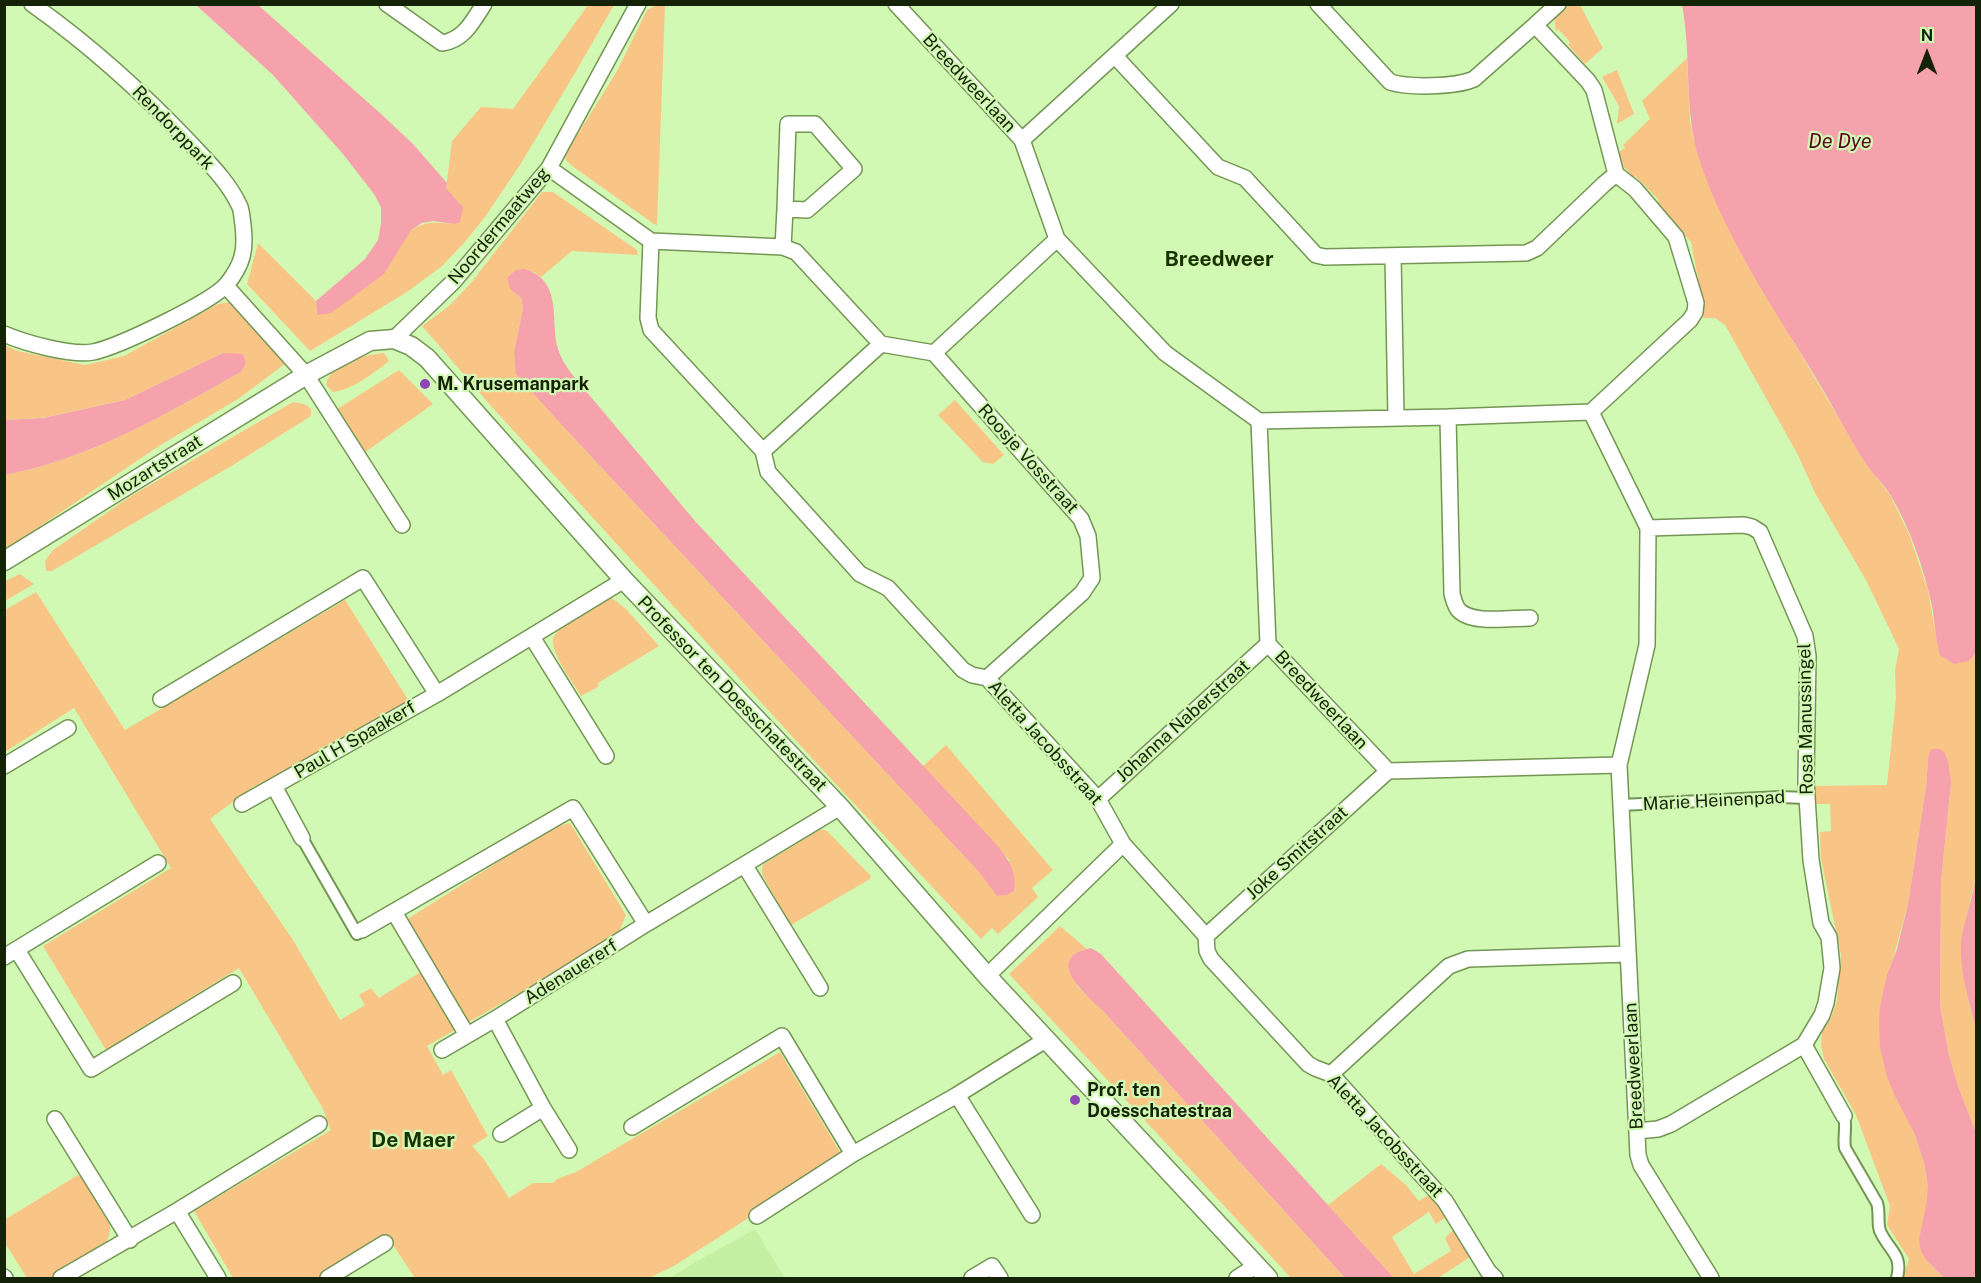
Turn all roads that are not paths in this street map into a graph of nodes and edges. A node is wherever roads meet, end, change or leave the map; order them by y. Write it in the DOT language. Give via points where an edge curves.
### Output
graph roads {
  1 [pos="33,4"];
  2 [pos="387,4"];
  3 [pos="484,4"];
  4 [pos="638,4"];
  5 [pos="896,4"];
  6 [pos="1171,4"];
  7 [pos="1318,4"];
  8 [pos="1558,4"];
  9 [pos="1535,25"];
  10 [pos="1115,56"];
  11 [pos="1022,140"];
  12 [pos="549,168"];
  13 [pos="1616,174"];
  14 [pos="785,209"];
  15 [pos="1057,239"];
  16 [pos="651,242"];
  17 [pos="783,247"];
  18 [pos="1393,256"];
  19 [pos="225,286"];
  20 [pos="4,334"];
  21 [pos="393,339"];
  22 [pos="881,344"];
  23 [pos="934,353"];
  24 [pos="306,375"];
  25 [pos="1591,412"];
  26 [pos="1396,417"];
  27 [pos="1448,417"];
  28 [pos="1259,421"];
  29 [pos="763,451"];
  30 [pos="402,525"];
  31 [pos="1648,528"];
  32 [pos="4,561"];
  33 [pos="624,580"];
  34 [pos="1530,618"];
  35 [pos="532,637"];
  36 [pos="1268,644"];
  37 [pos="987,678"];
  38 [pos="437,694"];
  39 [pos="161,699"];
  40 [pos="68,728"];
  41 [pos="606,756"];
  42 [pos="1619,765"];
  43 [pos="4,766"];
  44 [pos="1388,771"];
  45 [pos="274,786"];
  46 [pos="1807,798"];
  47 [pos="1098,799"];
  48 [pos="242,804"];
  49 [pos="1621,805"];
  50 [pos="840,807"];
  51 [pos="302,838"];
  52 [pos="1123,844"];
  53 [pos="158,863"];
  54 [pos="745,866"];
  55 [pos="394,912"];
  56 [pos="646,924"];
  57 [pos="362,930"];
  58 [pos="1206,936"];
  59 [pos="10,953"];
  60 [pos="1628,954"];
  61 [pos="987,976"];
  62 [pos="234,983"];
  63 [pos="820,988"];
  64 [pos="495,1019"];
  65 [pos="467,1035"];
  66 [pos="1047,1040"];
  67 [pos="1804,1045"];
  68 [pos="442,1050"];
  69 [pos="1331,1074"];
  70 [pos="957,1095"];
  71 [pos="543,1108"];
  72 [pos="1844,1116"];
  73 [pos="56,1119"];
  74 [pos="319,1124"];
  75 [pos="632,1127"];
  76 [pos="1637,1131"];
  77 [pos="501,1134"];
  78 [pos="569,1150"];
  79 [pos="853,1154"];
  80 [pos="177,1211"];
  81 [pos="1032,1215"];
  82 [pos="757,1216"];
  83 [pos="130,1239"];
  84 [pos="385,1244"];
  85 [pos="1263,1272"];
  86 [pos="61,1278"];
  87 [pos="218,1278"];
  88 [pos="327,1278"];
  89 [pos="972,1278"];
  90 [pos="1000,1278"];
  91 [pos="1237,1278"];
  92 [pos="1495,1278"];
  93 [pos="1711,1278"];
  94 [pos="1897,1278"];
  1 -- 19 [label="street, Rendorppark" via="107,62 171,123 231,189 241,209 245,244 243,259"];
  2 -- 3 [label="street" via="442,43 464,34"];
  4 -- 12 [label="street, Noordermaatweg"];
  5 -- 11 [label="street, Breedweerlaan"];
  6 -- 10 [label="street"];
  7 -- 9 [label="street" via="1390,82 1401,86 1464,84"];
  8 -- 9 [label="street"];
  9 -- 13 [label="street" via="1594,90"];
  10 -- 11 [label="street"];
  10 -- 18 [label="street" via="1218,167 1245,178 1316,255"];
  11 -- 15 [label="street, Breedweerlaan"];
  12 -- 16 [label="street"];
  12 -- 21 [label="street, Noordermaatweg" via="454,281"];
  13 -- 18 [label="street" via="1537,248 1526,253"];
  13 -- 25 [label="street" via="1635,189 1676,237 1695,312"];
  14 -- 14 [label="street" via="788,124 815,124 854,169 807,210"];
  14 -- 17 [label="street"];
  15 -- 23 [label="street"];
  15 -- 28 [label="street, Breedweerlaan" via="1165,353"];
  16 -- 17 [label="street"];
  16 -- 29 [label="street, Aletta Jacobsstraat" via="651,330"];
  17 -- 22 [label="street" via="796,252"];
  18 -- 26 [label="street"];
  19 -- 20 [label="street, Rendorppark" via="174,318 92,352 57,350"];
  19 -- 24 [label="street"];
  21 -- 24 [label="street, Mozartstraat" via="370,341"];
  21 -- 33 [label="street, Professor ten Doesschatestraat" via="427,358"];
  22 -- 23 [label="street"];
  22 -- 29 [label="street"];
  23 -- 37 [label="street, Roosje Vosstraat" via="1081,519 1088,536 1092,578 1089,584"];
  24 -- 30 [label="street"];
  24 -- 32 [label="street, Mozartstraat"];
  25 -- 27 [label="street"];
  25 -- 31 [label="street"];
  26 -- 27 [label="street"];
  26 -- 28 [label="street"];
  27 -- 34 [label="street" via="1452,594 1457,608 1470,618"];
  28 -- 36 [label="street, Breedweerlaan"];
  29 -- 37 [label="street, Aletta Jacobsstraat" via="768,472 860,574 888,588 963,670"];
  31 -- 42 [label="street, Breedweerlaan" via="1647,645"];
  31 -- 46 [label="street, Rosa Manussingel" via="1744,525 1760,532 1805,636"];
  33 -- 35 [label="street, Professor ten Doesschatestraat"];
  33 -- 50 [label="street, Professor ten Doesschatestraat"];
  35 -- 38 [label="street, Professor ten Doesschatestraat"];
  35 -- 41 [label="street"];
  36 -- 44 [label="street, Breedweerlaan"];
  36 -- 47 [label="street, Johanna Naberstraat"];
  37 -- 47 [label="street, Aletta Jacobsstraat"];
  38 -- 39 [label="street" via="363,578"];
  38 -- 45 [label="street, Paul H Spaakerf"];
  40 -- 43 [label="street"];
  42 -- 44 [label="street"];
  42 -- 49 [label="street, Breedweerlaan"];
  44 -- 58 [label="street, Joke Smitstraat"];
  45 -- 48 [label="street, Paul H Spaakerf"];
  45 -- 51 [label="street, Paul H Spaakerf"];
  46 -- 49 [label="street, Marie Heinenpad"];
  46 -- 67 [label="street, Rosa Manussingel" via="1811,860 1832,968 1822,1016"];
  47 -- 52 [label="street, Aletta Jacobsstraat"];
  49 -- 60 [label="street, Breedweerlaan"];
  50 -- 54 [label="street, Professor ten Doesschatestraat"];
  50 -- 61 [label="street, Professor ten Doesschatestraat"];
  51 -- 57 [label="street, Paul H Spaakerf" via="357,934"];
  52 -- 58 [label="street, Aletta Jacobsstraat"];
  52 -- 61 [label="street"];
  53 -- 59 [label="street"];
  54 -- 56 [label="street, Professor ten Doesschatestraat"];
  54 -- 63 [label="street"];
  55 -- 56 [label="street" via="573,808"];
  55 -- 57 [label="street"];
  55 -- 65 [label="street"];
  56 -- 64 [label="street, Adenauererf"];
  58 -- 69 [label="street, Aletta Jacobsstraat" via="1211,959 1308,1064"];
  59 -- 62 [label="street" via="91,1069"];
  60 -- 69 [label="street" via="1457,961"];
  60 -- 76 [label="street, Breedweerlaan"];
  61 -- 66 [label="street, Professor ten Doesschatestraat"];
  64 -- 65 [label="street, Adenauererf"];
  64 -- 71 [label="street"];
  65 -- 68 [label="street, Adenauererf"];
  66 -- 70 [label="street"];
  66 -- 85 [label="street, Professor ten Doesschatestraat"];
  67 -- 72 [label="street"];
  67 -- 76 [label="street" via="1671,1124"];
  69 -- 92 [label="street, Aletta Jacobsstraat" via="1445,1201"];
  70 -- 79 [label="street"];
  70 -- 81 [label="street"];
  71 -- 77 [label="street"];
  71 -- 78 [label="street"];
  72 -- 94 [label="street" via="1845,1148 1880,1210 1880,1231 1898,1259"];
  73 -- 83 [label="street"];
  74 -- 80 [label="street"];
  75 -- 79 [label="street" via="782,1036"];
  76 -- 93 [label="street, Breedweerlaan" via="1641,1165"];
  79 -- 82 [label="street"];
  80 -- 83 [label="street"];
  80 -- 87 [label="street"];
  83 -- 86 [label="street"];
  84 -- 88 [label="street"];
  85 -- 91 [label="street, Professor ten Doesschatestraat"];
  89 -- 90 [label="street" via="992,1266"];
}
